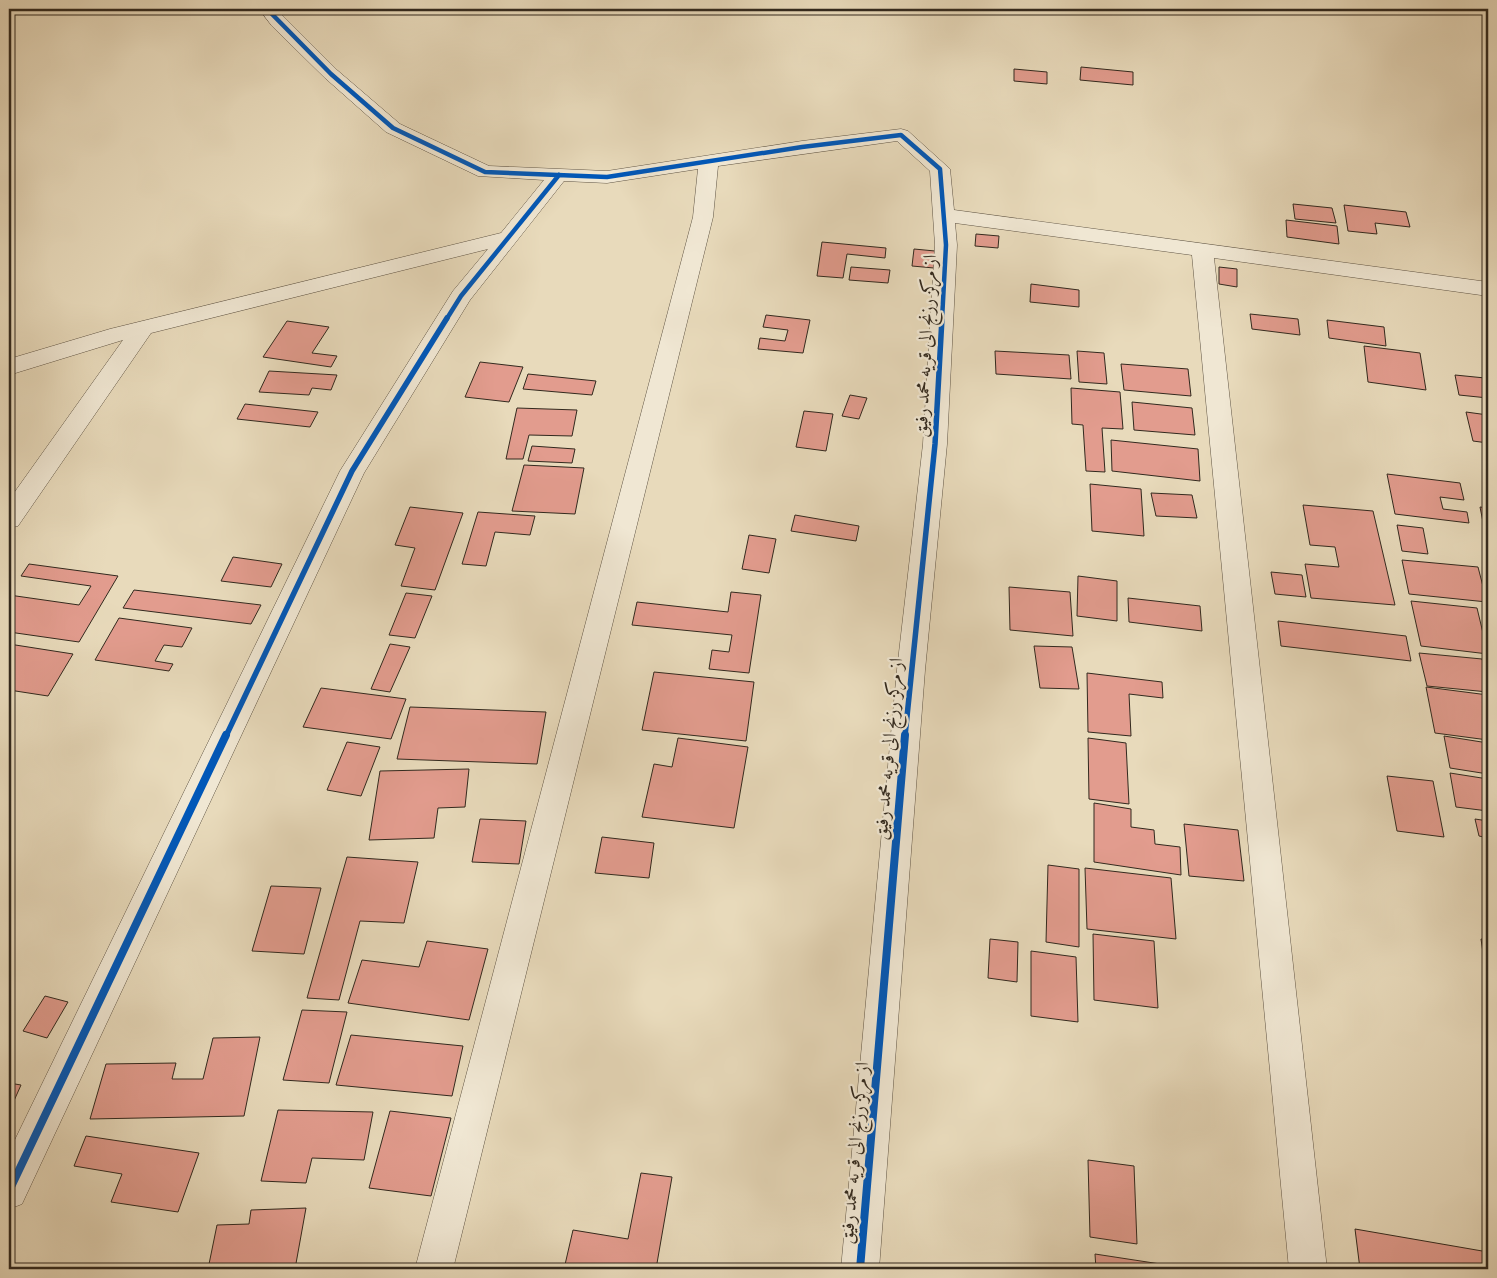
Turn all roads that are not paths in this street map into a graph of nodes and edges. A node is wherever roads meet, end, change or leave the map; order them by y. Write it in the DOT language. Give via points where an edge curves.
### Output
graph roads {
  1 [pos="267,9"];
  2 [pos="709,161"];
  3 [pos="559,175"];
  4 [pos="944,215"];
  5 [pos="509,237"];
  6 [pos="1202,250"];
  7 [pos="1488,289"];
  8 [pos="143,328"];
  9 [pos="9,367"];
  10 [pos="9,519"];
  11 [pos="9,1191"];
  12 [pos="434,1269"];
  13 [pos="860,1269"];
  14 [pos="1308,1269"];
  1 -- 3 [label="street, از مرکز رزنج الی قریه محمد رفیق" via="331,74 393,128 485,172"];
  2 -- 3 [label="street, از مرکز رزنج الی قریه محمد رفیق" via="607,177"];
  2 -- 4 [label="street, از مرکز رزنج الی قریه محمد رفیق" via="901,135 940,169"];
  2 -- 12 [label="street" via="701,227"];
  3 -- 5 [label="street"];
  4 -- 6 [label="street"];
  4 -- 13 [label="street, از مرکز رزنج الی قریه محمد رفیق" via="946,245 935,444 911,670"];
  5 -- 8 [label="street"];
  5 -- 11 [label="street" via="461,296 352,471"];
  6 -- 7 [label="street"];
  6 -- 14 [label="street"];
  8 -- 9 [label="street"];
  8 -- 10 [label="street"];
}
